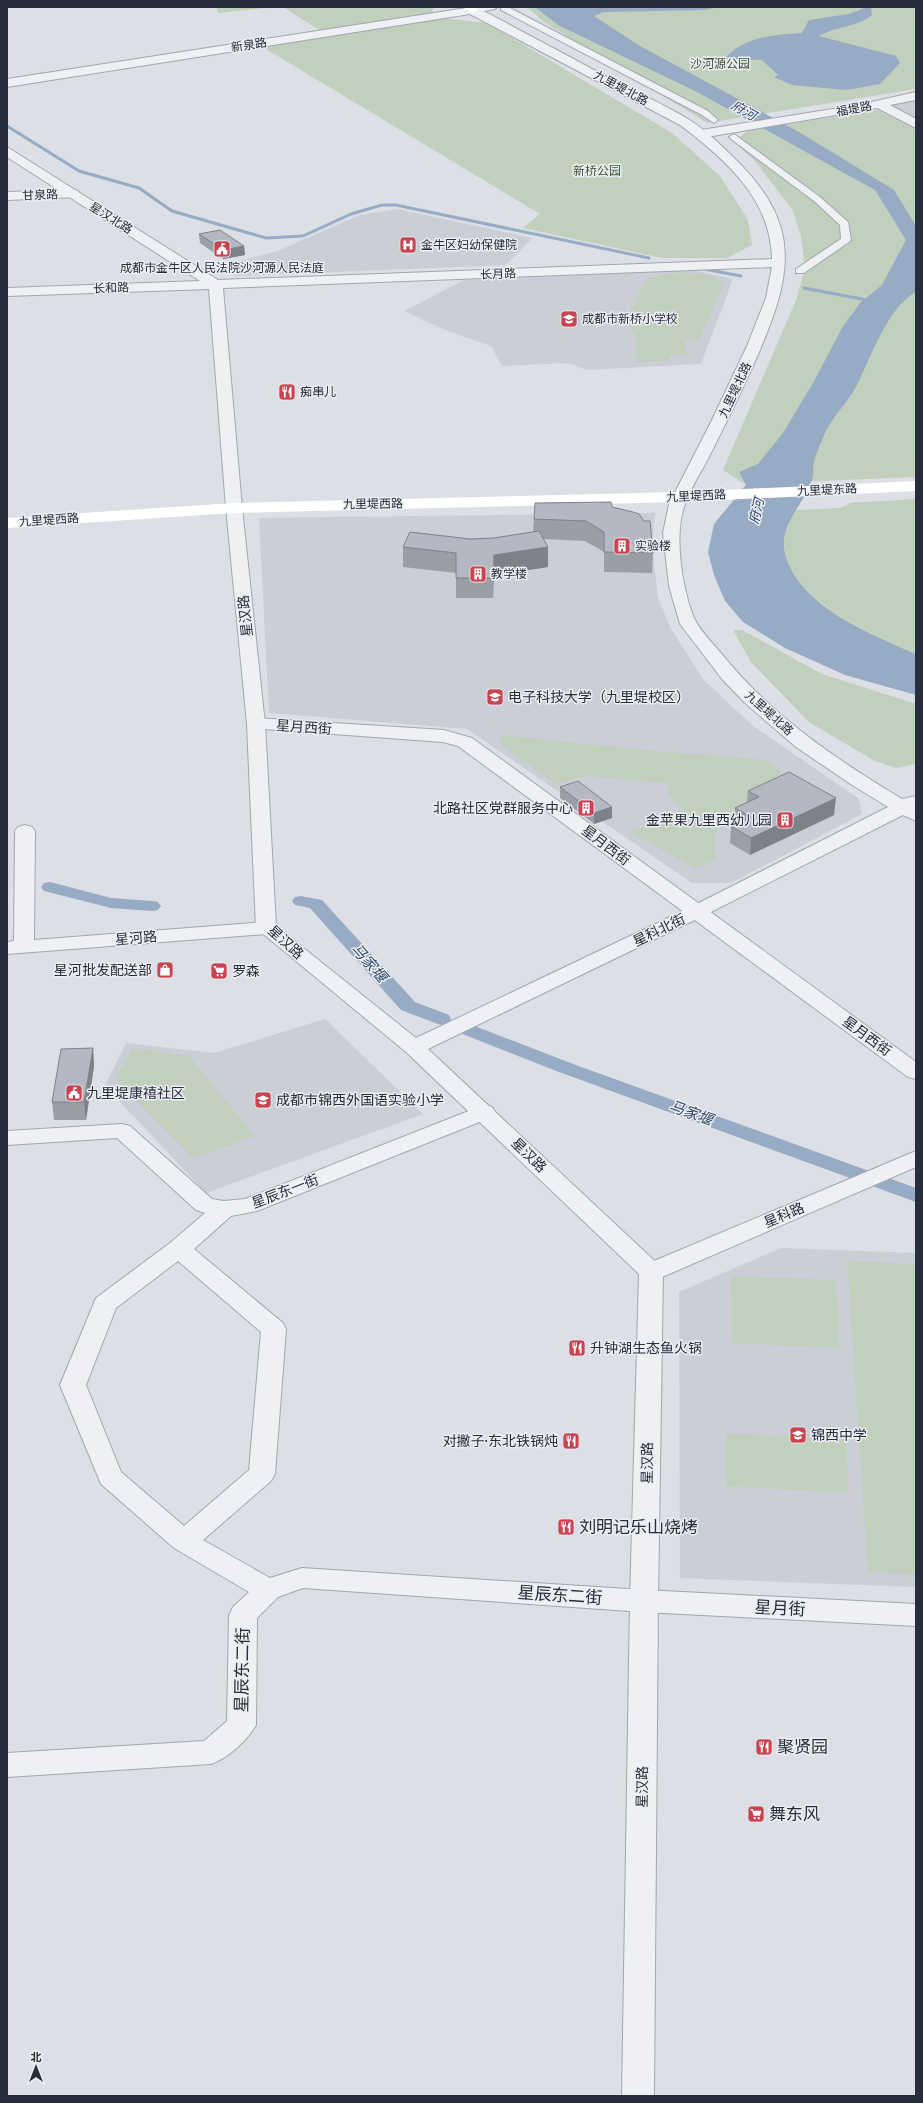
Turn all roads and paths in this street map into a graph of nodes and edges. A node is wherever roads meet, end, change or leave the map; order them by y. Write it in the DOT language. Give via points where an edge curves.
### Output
graph roads {
  1 [pos="491,7"];
  2 [pos="504,8"];
  3 [pos="470,9"];
  4 [pos="7,83"];
  5 [pos="916,96"];
  6 [pos="878,104"];
  7 [pos="714,120"];
  8 [pos="916,124"];
  9 [pos="701,134"];
  10 [pos="734,137"];
  11 [pos="7,151"];
  12 [pos="73,194"];
  13 [pos="7,196"];
  14 [pos="780,262"];
  15 [pos="800,271"];
  16 [pos="216,284"];
  17 [pos="7,292"];
  18 [pos="916,486"];
  19 [pos="916,496"];
  20 [pos="734,500"];
  21 [pos="678,503"];
  22 [pos="235,512"];
  23 [pos="7,523"];
  24 [pos="7,531"];
  25 [pos="256,724"];
  26 [pos="916,785"];
  27 [pos="911,807"];
  28 [pos="26,831"];
  29 [pos="15,895"];
  30 [pos="696,912"];
  31 [pos="266,928"];
  32 [pos="15,948"];
  33 [pos="414,1047"];
  34 [pos="916,1072"];
  35 [pos="484,1112"];
  36 [pos="7,1138"];
  37 [pos="916,1158"];
  38 [pos="224,1210"];
  39 [pos="179,1249"];
  40 [pos="651,1272"];
  41 [pos="184,1541"];
  42 [pos="268,1590"];
  43 [pos="644,1601"];
  44 [pos="916,1616"];
  45 [pos="7,1765"];
  46 [pos="638,2096"];
  1 -- 3 [label="street, 新泉路"];
  2 -- 7 [label="street"];
  3 -- 4 [label="street, 新泉路"];
  3 -- 9 [label="street, 九里堤北路" via="684,122"];
  5 -- 6 [label="street, 福堤路"];
  6 -- 8 [label="street"];
  6 -- 9 [label="street, 福堤路"];
  9 -- 14 [label="street, 九里堤北路" via="728,159 761,196 775,228"];
  10 -- 15 [label="street" via="817,199 845,224 846,240"];
  11 -- 12 [label="street, 星汉北路"];
  12 -- 13 [label="street, 甘泉路"];
  12 -- 16 [label="street, 星汉北路"];
  14 -- 16 [label="street, 长月路"];
  14 -- 21 [label="street, 九里堤北路" via="773,299 747,366"];
  16 -- 17 [label="street, 长和路"];
  16 -- 22 [label="street, 星汉路"];
  18 -- 20 [label="main road, 九里堤东路" via="830,489"];
  19 -- 20 [label="main road" via="817,502"];
  20 -- 21 [label="main road"];
  21 -- 22 [label="main road"];
  21 -- 27 [label="street, 九里堤北路" via="672,523 673,570 687,621 723,670 768,716 825,760"];
  22 -- 23 [label="main road, 九里堤西路"];
  22 -- 24 [label="main road"];
  22 -- 25 [label="street, 星汉路"];
  25 -- 30 [label="street, 星月西街" via="444,736 465,742"];
  25 -- 31 [label="street, 星汉路"];
  26 -- 27 [label="street" via="903,792"];
  27 -- 30 [label="street, 星科北街"];
  28 -- 29 [label="street"];
  29 -- 32 [label="street"];
  30 -- 33 [label="street, 星科北街"];
  30 -- 34 [label="street, 星月西街"];
  31 -- 32 [label="street, 星河路"];
  31 -- 33 [label="street, 星汉路"];
  33 -- 35 [label="street, 星汉路"];
  35 -- 38 [label="street, 星辰东一街" via="249,1206"];
  35 -- 40 [label="street, 星汉路"];
  36 -- 38 [label="street, 星辰东一街" via="122,1131 204,1205"];
  37 -- 40 [label="street, 星科路"];
  38 -- 39 [label="street"];
  39 -- 41 [label="street" via="274,1328 262,1474"];
  39 -- 41 [label="street" via="105,1304 73,1385 110,1477"];
  40 -- 43 [label="street, 星汉路"];
  41 -- 42 [label="street"];
  42 -- 43 [label="street, 星辰东二街" via="302,1578"];
  42 -- 45 [label="street, 星辰东二街" via="243,1615 241,1725 212,1752"];
  43 -- 44 [label="street, 星月街"];
  43 -- 46 [label="street, 星汉路"];
}
